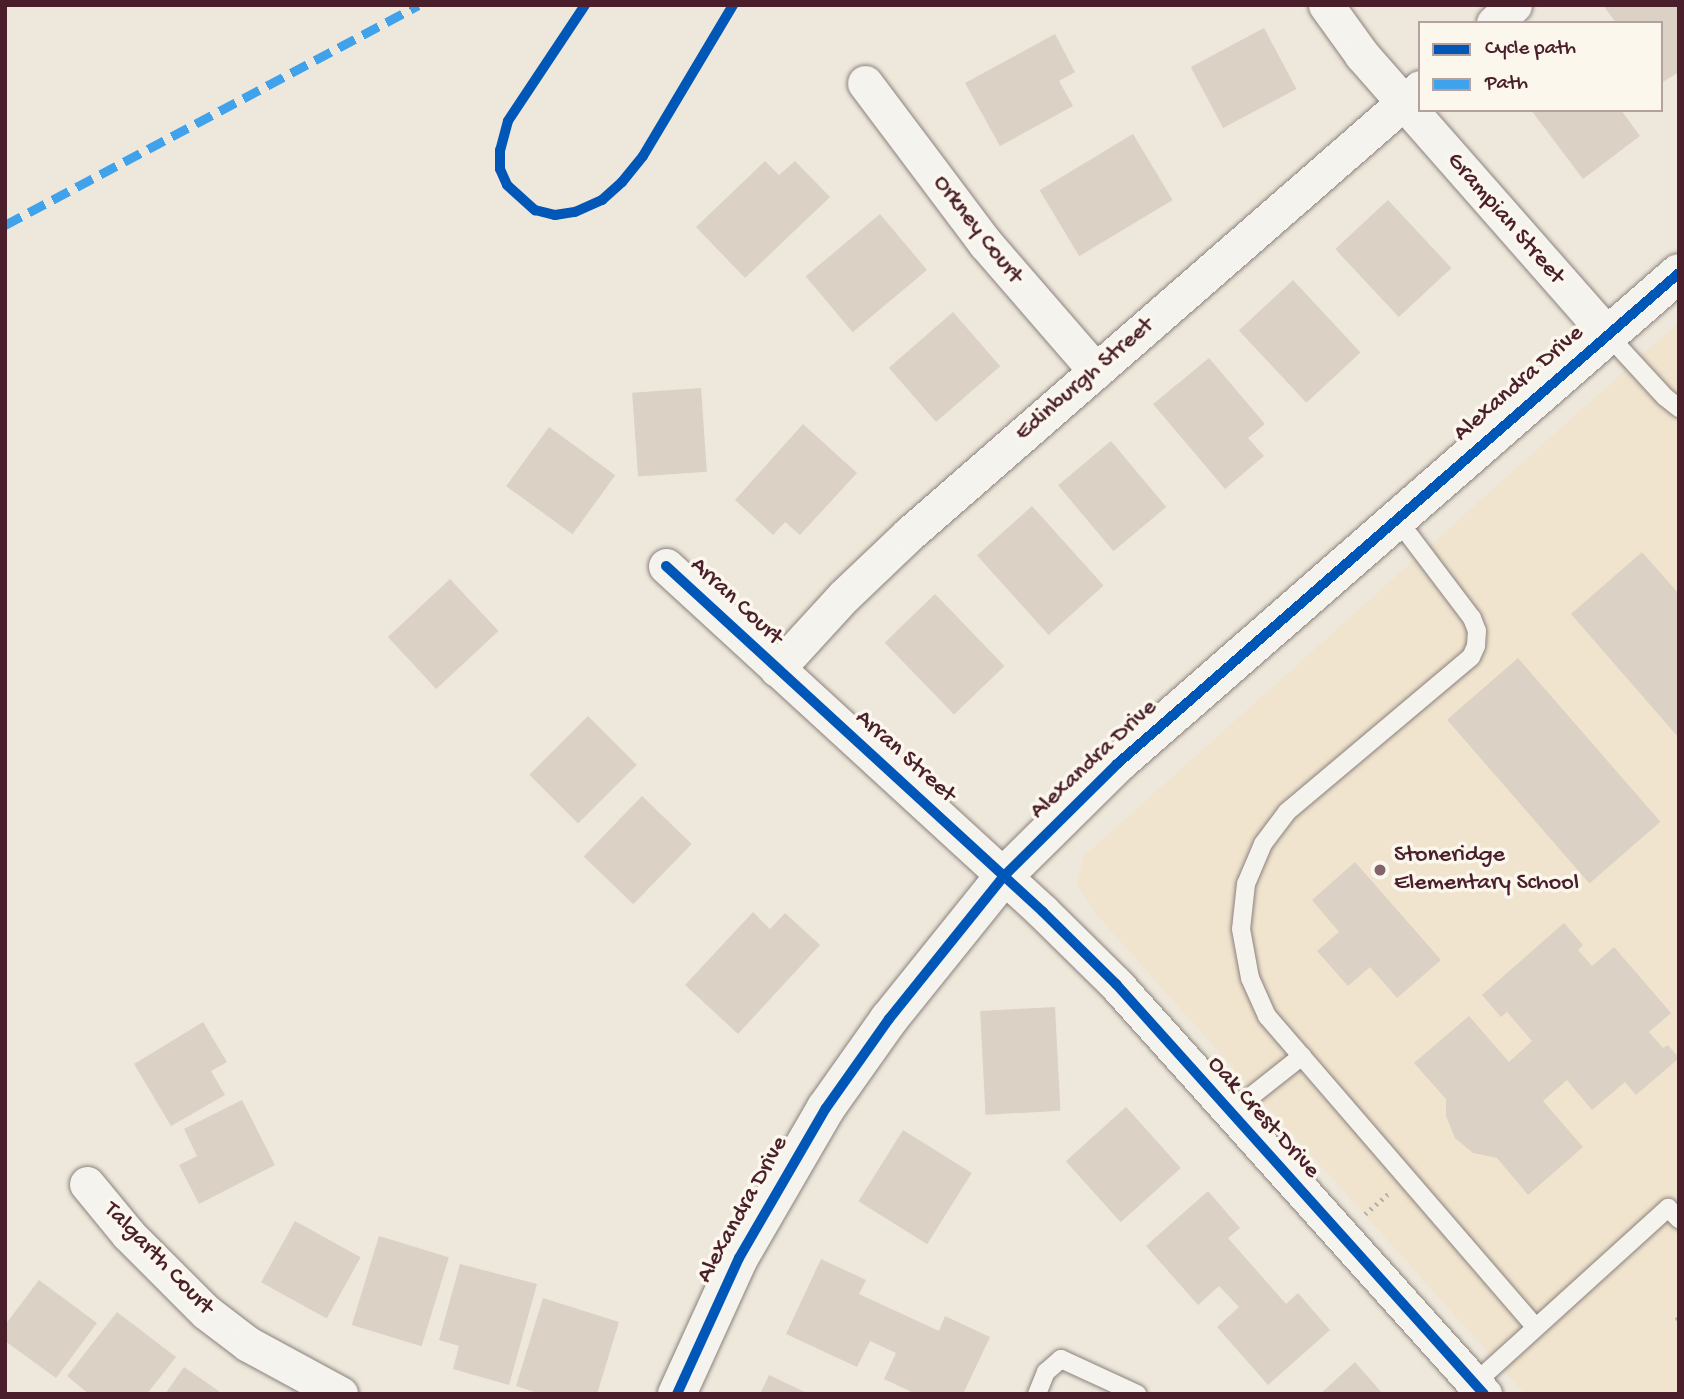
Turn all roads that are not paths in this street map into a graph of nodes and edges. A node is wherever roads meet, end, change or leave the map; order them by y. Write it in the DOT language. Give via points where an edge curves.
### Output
graph roads {
  1 [pos="1326,5"];
  2 [pos="1514,5"];
  3 [pos="1496,21"];
  4 [pos="864,83"];
  5 [pos="1411,95"];
  6 [pos="1425,112"];
  7 [pos="1679,273"];
  8 [pos="1608,335"];
  9 [pos="1096,371"];
  10 [pos="1679,408"];
  11 [pos="1397,519"];
  12 [pos="666,566"];
  13 [pos="777,669"];
  14 [pos="1004,876"];
  15 [pos="1302,1056"];
  16 [pos="1230,1113"];
  17 [pos="88,1184"];
  18 [pos="1679,1219"];
  19 [pos="1535,1326"];
  20 [pos="1480,1388"];
  21 [pos="340,1394"];
  22 [pos="677,1394"];
  23 [pos="1037,1394"];
  24 [pos="1137,1394"];
  1 -- 5 [label="street, Grampian Street"];
  2 -- 3 [label="street"];
  4 -- 9 [label="street, Orkney Court" via="986,244"];
  5 -- 9 [label="street, Edinburgh Street"];
  6 -- 8 [label="street, Grampian Street"];
  7 -- 8 [label="street, Alexandra Drive"];
  8 -- 10 [label="lane"];
  8 -- 11 [label="street, Alexandra Drive"];
  9 -- 13 [label="street, Edinburgh Street" via="875,565"];
  11 -- 14 [label="street, Alexandra Drive" via="1117,764"];
  11 -- 15 [label="lane" via="1472,618 1476,646 1471,657 1287,812 1263,844 1250,874 1241,929 1250,978 1268,1016"];
  12 -- 13 [label="street, Arran Court"];
  13 -- 14 [label="street, Arran Street"];
  14 -- 16 [label="street, Oak Crest Drive" via="1116,984"];
  14 -- 22 [label="street, Alexandra Drive" via="889,1019 825,1108 739,1258"];
  15 -- 16 [label="lane"];
  15 -- 19 [label="lane"];
  16 -- 20 [label="street, Oak Crest Drive"];
  17 -- 21 [label="street, Talgarth Court" via="128,1234 206,1312 248,1344"];
  18 -- 19 [label="lane" via="1668,1208"];
  19 -- 20 [label="lane"];
  23 -- 24 [label="lane" via="1046,1372 1061,1359"];
}
